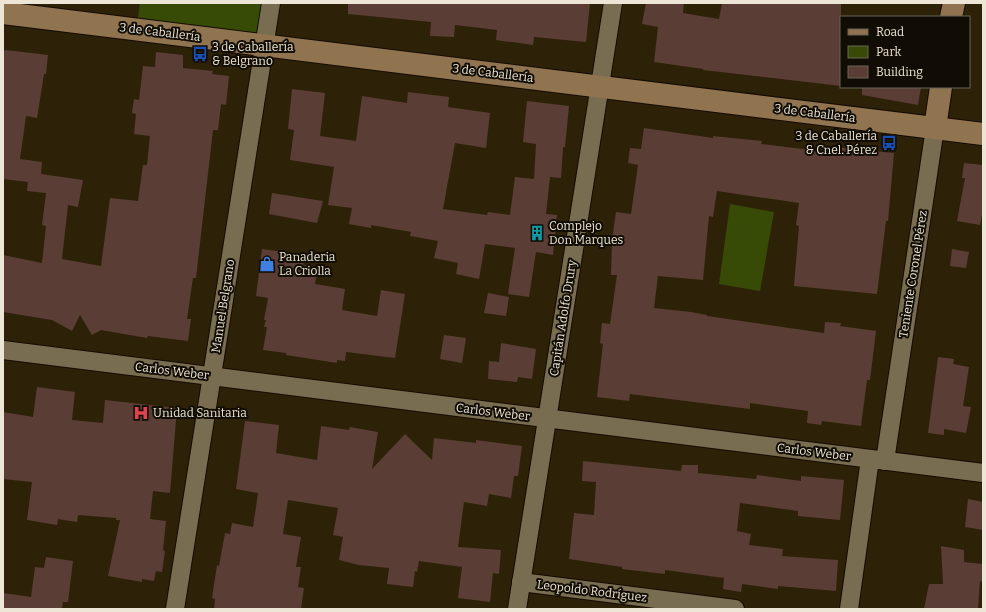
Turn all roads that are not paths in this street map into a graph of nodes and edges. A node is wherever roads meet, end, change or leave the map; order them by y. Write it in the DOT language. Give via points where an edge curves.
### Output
graph roads {
  1 [pos="271,3"];
  2 [pos="613,3"];
  3 [pos="954,3"];
  4 [pos="3,13"];
  5 [pos="952,16"];
  6 [pos="264,45"];
  7 [pos="600,86"];
  8 [pos="941,88"];
  9 [pos="935,128"];
  10 [pos="983,134"];
  11 [pos="3,350"];
  12 [pos="212,376"];
  13 [pos="547,418"];
  14 [pos="877,460"];
  15 [pos="983,473"];
  16 [pos="521,582"];
  17 [pos="175,609"];
  18 [pos="517,609"];
  19 [pos="735,609"];
  20 [pos="849,609"];
  1 -- 6 [label="street, Manuel Belgrano"];
  2 -- 7 [label="street, Capitán Adolfo Drury"];
  3 -- 5 [label="main road"];
  4 -- 6 [label="main road, 3 de Caballería"];
  6 -- 7 [label="main road, 3 de Caballería"];
  6 -- 12 [label="street, Manuel Belgrano"];
  7 -- 9 [label="main road, 3 de Caballería"];
  7 -- 13 [label="street, Capitán Adolfo Drury"];
  8 -- 9 [label="main road, Teniente Coronel Pérez"];
  9 -- 10 [label="main road, 3 de Caballería"];
  9 -- 14 [label="street, Teniente Coronel Pérez"];
  11 -- 12 [label="street, Carlos Weber"];
  12 -- 13 [label="street, Carlos Weber"];
  12 -- 17 [label="street, Manuel Belgrano"];
  13 -- 14 [label="street, Carlos Weber"];
  13 -- 16 [label="street, Capitán Adolfo Drury"];
  14 -- 15 [label="street, Carlos Weber"];
  14 -- 20 [label="street, Teniente Coronel Pérez"];
  16 -- 18 [label="street, Capitán Adolfo Drury"];
  16 -- 19 [label="street, Leopoldo Rodríguez"];
}
